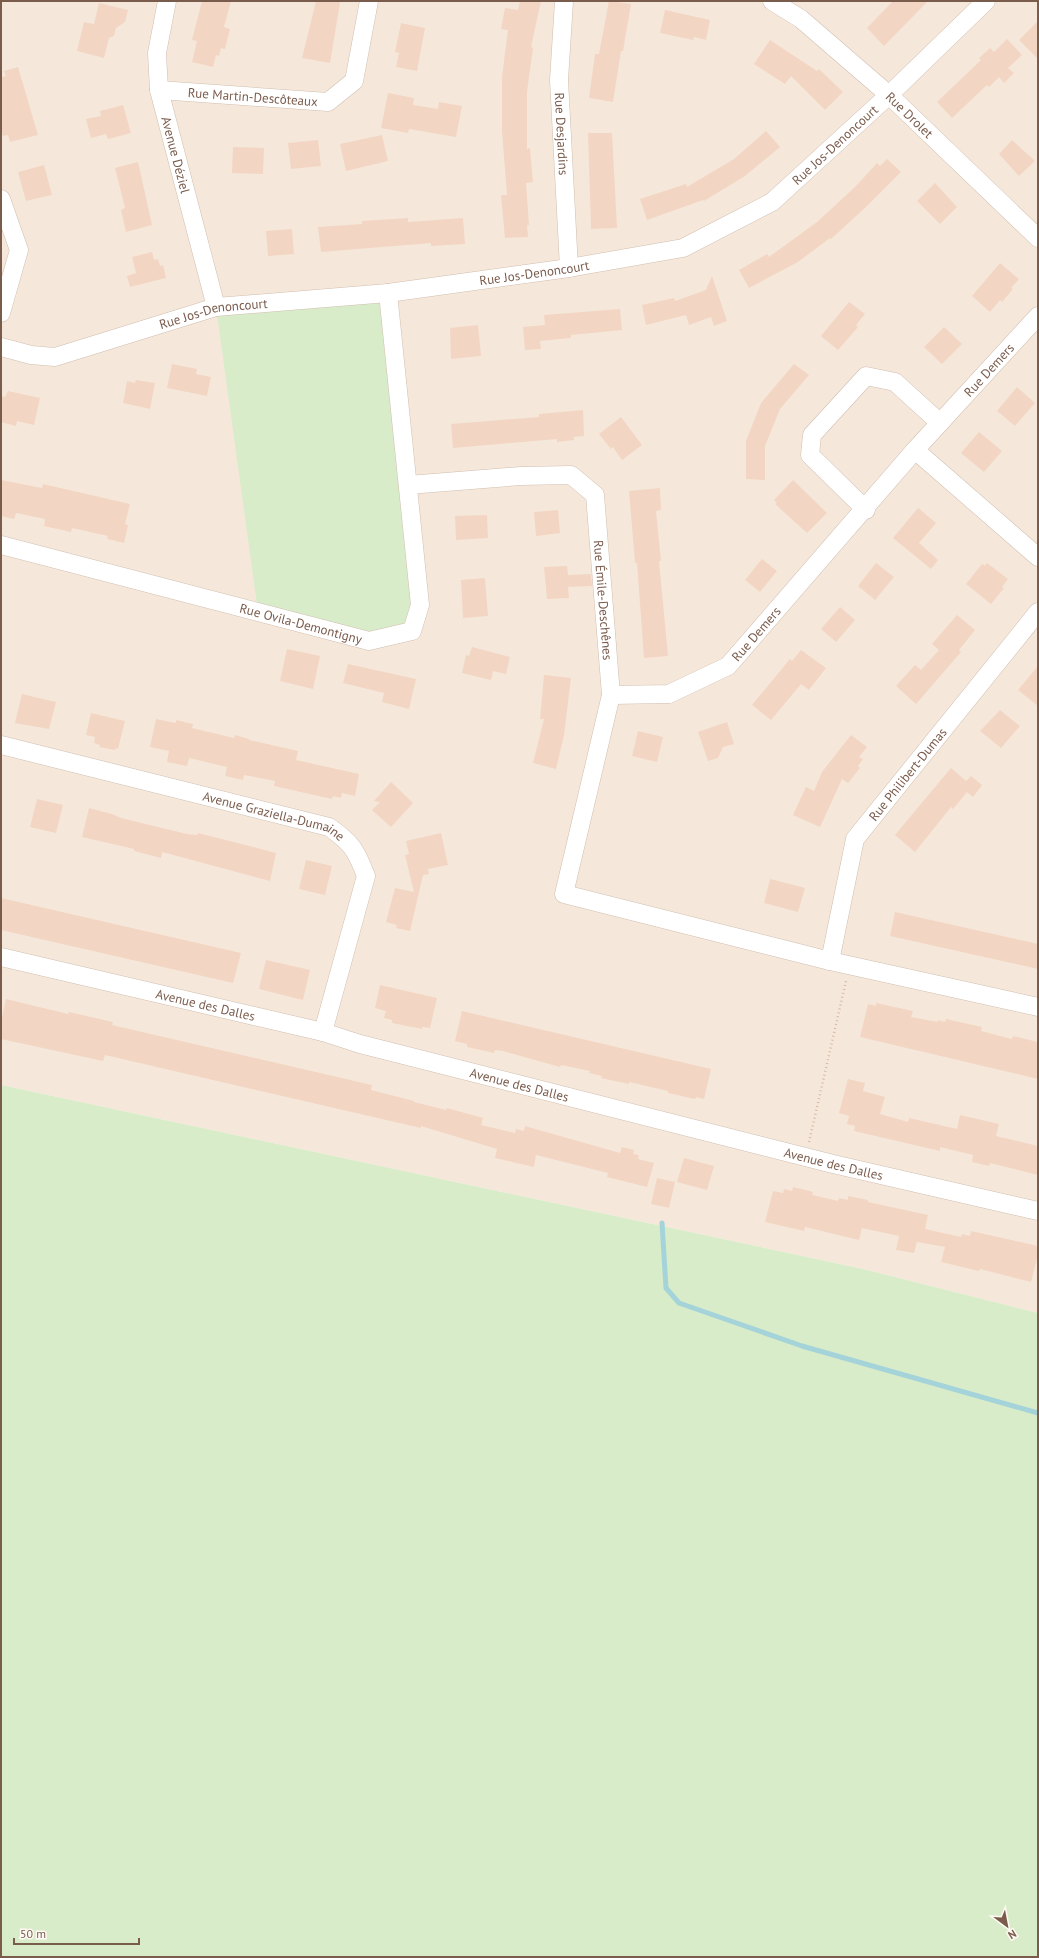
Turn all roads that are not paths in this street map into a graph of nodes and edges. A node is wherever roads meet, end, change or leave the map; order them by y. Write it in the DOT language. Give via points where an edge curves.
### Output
graph roads {
  1 [pos="167,1"];
  2 [pos="369,1"];
  3 [pos="564,1"];
  4 [pos="772,1"];
  5 [pos="986,1"];
  6 [pos="159,90"];
  7 [pos="889,96"];
  8 [pos="1,199"];
  9 [pos="1038,238"];
  10 [pos="569,268"];
  11 [pos="388,294"];
  12 [pos="216,307"];
  13 [pos="1,314"];
  14 [pos="1038,316"];
  15 [pos="1,348"];
  16 [pos="940,423"];
  17 [pos="915,450"];
  18 [pos="408,485"];
  19 [pos="866,510"];
  20 [pos="1,544"];
  21 [pos="1038,557"];
  22 [pos="1038,612"];
  23 [pos="611,695"];
  24 [pos="1,745"];
  25 [pos="1,957"];
  26 [pos="830,960"];
  27 [pos="1038,1007"];
  28 [pos="323,1032"];
  29 [pos="1038,1211"];
  1 -- 6 [label="street, Avenue Déziel" via="157,53"];
  2 -- 6 [label="street, Rue Martin-Descôteaux" via="354,81 328,102"];
  3 -- 10 [label="street, Rue Desjardins" via="559,80"];
  4 -- 7 [label="street, Rue Drolet" via="801,19"];
  5 -- 7 [label="street, Rue Jos-Denoncourt"];
  6 -- 12 [label="street, Avenue Déziel"];
  7 -- 9 [label="street, Rue Drolet"];
  7 -- 10 [label="street, Rue Jos-Denoncourt" via="772,202 683,248"];
  8 -- 13 [label="street" via="19,250"];
  10 -- 11 [label="street, Rue Jos-Denoncourt"];
  11 -- 12 [label="street, Rue Jos-Denoncourt"];
  11 -- 18 [label="street, Rue Ovila-Demontigny"];
  12 -- 15 [label="street, Rue Jos-Denoncourt" via="55,357"];
  14 -- 16 [label="street, Rue Demers"];
  16 -- 17 [label="street, Rue Demers"];
  16 -- 19 [label="street" via="895,382 866,376 812,436 810,455"];
  17 -- 19 [label="street, Rue Demers"];
  17 -- 21 [label="street"];
  18 -- 20 [label="street, Rue Ovila-Demontigny" via="420,605 412,631 369,641"];
  18 -- 23 [label="street, Rue Émile-Deschênes" via="522,476 571,475 595,496"];
  19 -- 23 [label="street, Rue Demers" via="728,666 669,694"];
  22 -- 26 [label="street, Rue Philibert-Dumas" via="855,839"];
  23 -- 26 [label="street, Rue Émile-Deschênes" via="564,894"];
  24 -- 28 [label="street, Avenue Graziella-Dumaine" via="329,827 347,840 357,853 366,876"];
  25 -- 28 [label="street, Avenue des Dalles"];
  26 -- 27 [label="street"];
  28 -- 29 [label="street, Avenue des Dalles" via="360,1044 806,1157"];
}
